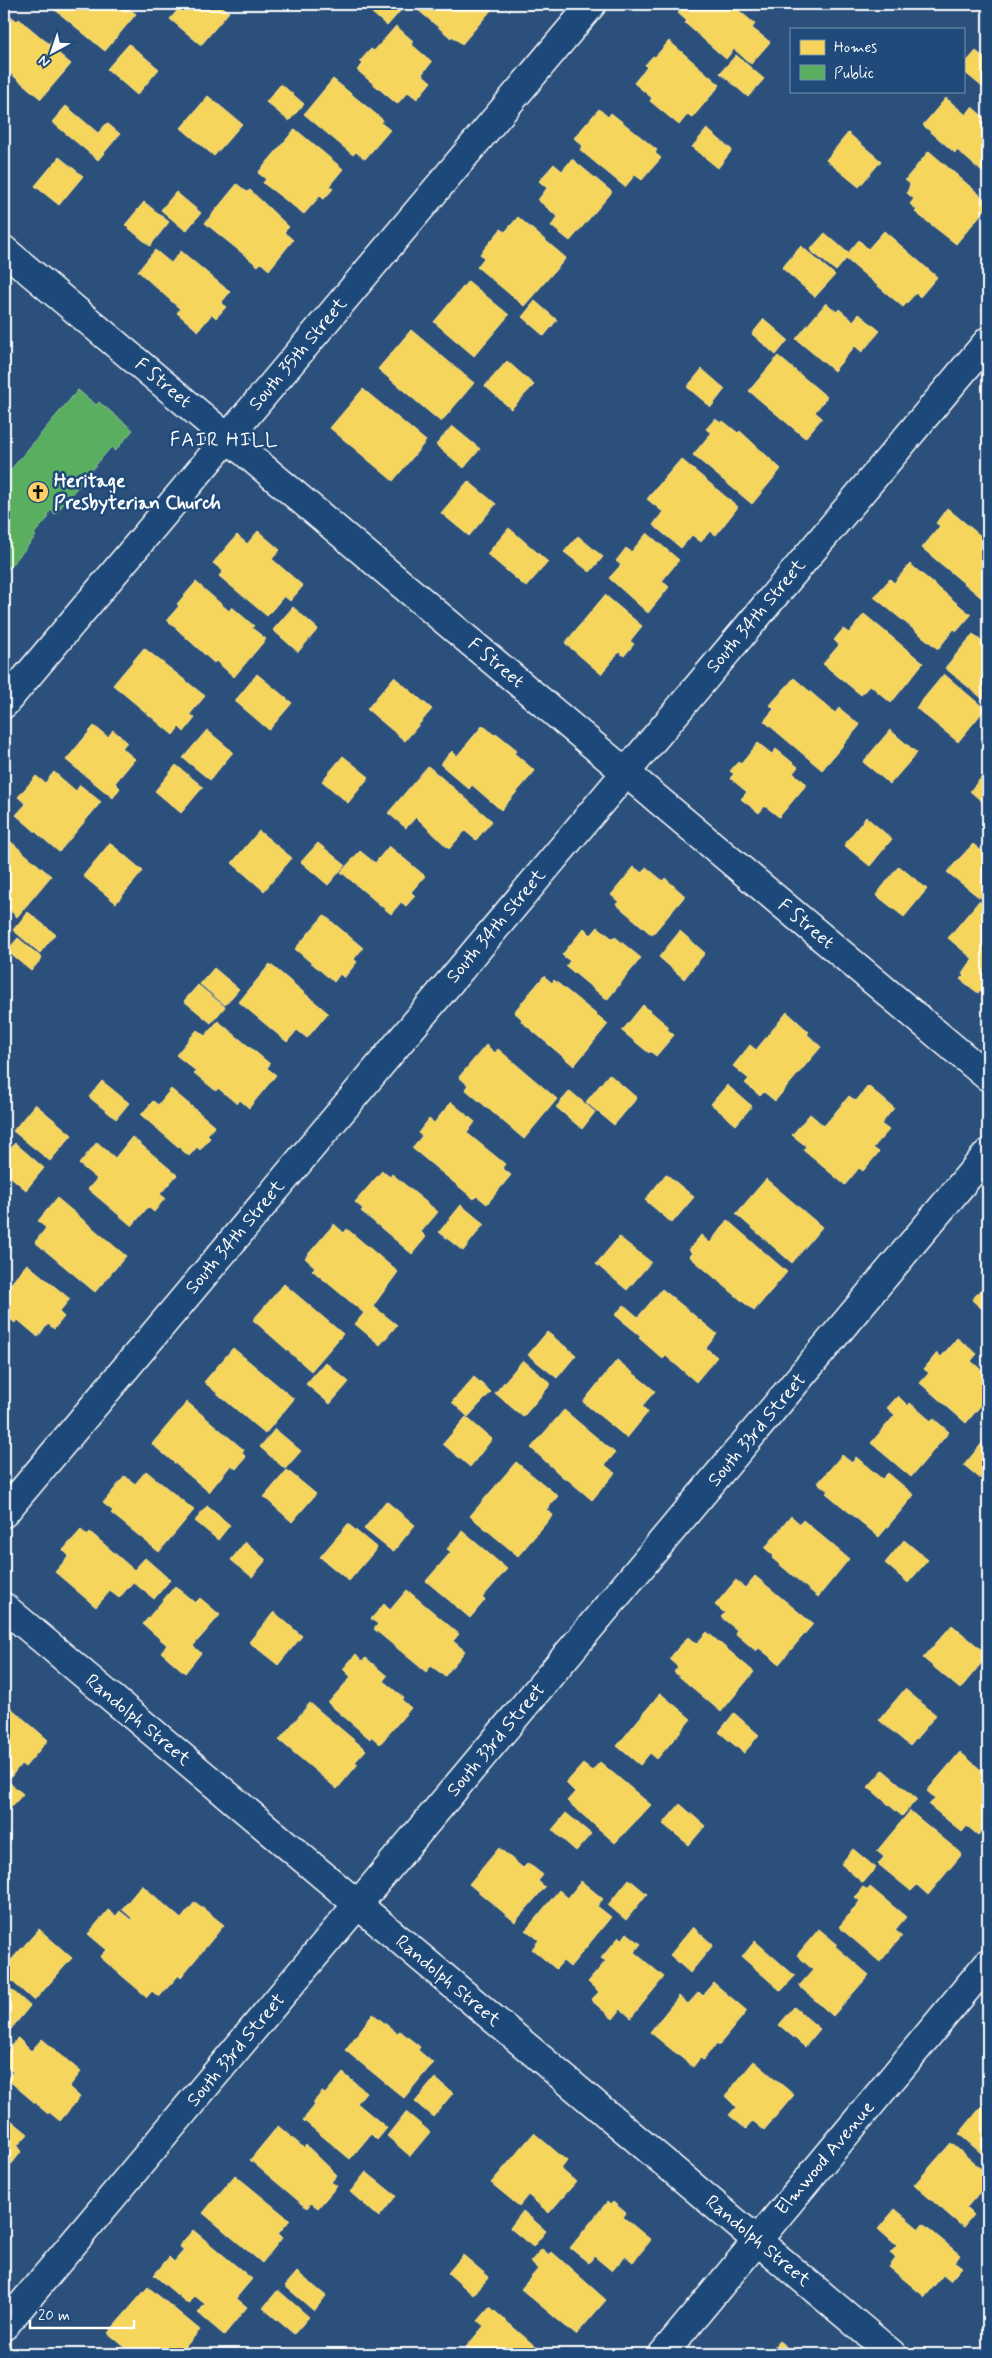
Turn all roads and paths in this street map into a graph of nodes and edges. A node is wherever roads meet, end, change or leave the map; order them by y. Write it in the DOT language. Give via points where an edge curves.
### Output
graph roads {
  1 [pos="592,4"];
  2 [pos="4,250"];
  3 [pos="988,341"];
  4 [pos="228,438"];
  5 [pos="4,704"];
  6 [pos="626,772"];
  7 [pos="988,1077"];
  8 [pos="988,1153"];
  9 [pos="4,1513"];
  10 [pos="4,1607"];
  11 [pos="358,1904"];
  12 [pos="988,1963"];
  13 [pos="757,2241"];
  14 [pos="4,2326"];
  15 [pos="663,2354"];
  16 [pos="892,2354"];
  1 -- 4 [label="street, South 35th Street"];
  2 -- 4 [label="street, F Street"];
  3 -- 6 [label="street, South 34th Street"];
  4 -- 5 [label="street, South 35th Street"];
  4 -- 6 [label="street, F Street"];
  6 -- 7 [label="street, F Street"];
  6 -- 9 [label="street, South 34th Street"];
  8 -- 11 [label="street, South 33rd Street"];
  10 -- 11 [label="street, Randolph Street"];
  11 -- 13 [label="street, Randolph Street"];
  11 -- 14 [label="street, South 33rd Street"];
  12 -- 13 [label="street, Elmwood Avenue"];
  13 -- 15 [label="street, Elmwood Avenue"];
  13 -- 16 [label="street, Randolph Street"];
}
